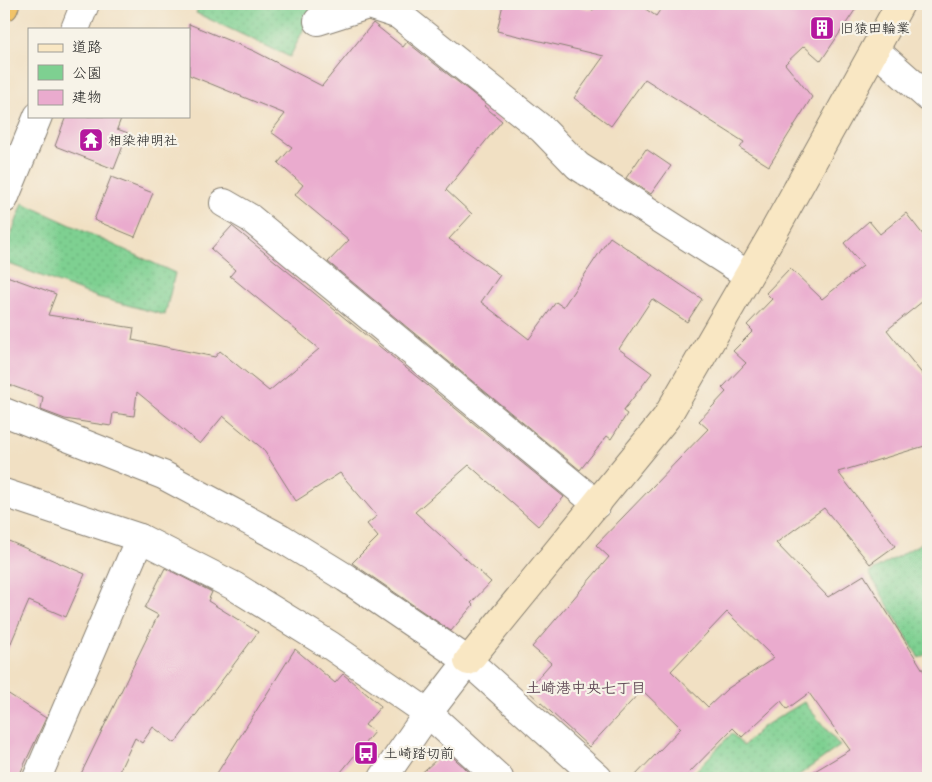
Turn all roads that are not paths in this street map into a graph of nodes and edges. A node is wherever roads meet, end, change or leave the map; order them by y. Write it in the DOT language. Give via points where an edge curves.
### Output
graph roads {
  1 [pos="85,4"];
  2 [pos="900,4"];
  3 [pos="318,21"];
  4 [pos="75,28"];
  5 [pos="875,50"];
  6 [pos="928,97"];
  7 [pos="37,118"];
  8 [pos="4,199"];
  9 [pos="224,203"];
  10 [pos="748,275"];
  11 [pos="4,412"];
  12 [pos="4,493"];
  13 [pos="597,504"];
  14 [pos="140,538"];
  15 [pos="468,660"];
  16 [pos="428,713"];
  17 [pos="37,778"];
  18 [pos="383,778"];
  19 [pos="499,778"];
  20 [pos="598,778"];
  1 -- 4 [label="street"];
  2 -- 5 [label="street"];
  3 -- 10 [label="street" via="368,5 398,15 542,129 578,166"];
  5 -- 6 [label="street"];
  5 -- 10 [label="street"];
  7 -- 8 [label="street"];
  9 -- 13 [label="street" via="257,224"];
  10 -- 13 [label="street" via="666,418"];
  11 -- 15 [label="street" via="163,475 282,538"];
  12 -- 14 [label="street"];
  13 -- 15 [label="street"];
  14 -- 16 [label="street" via="234,586 331,646"];
  14 -- 17 [label="street"];
  15 -- 16 [label="street"];
  15 -- 20 [label="street"];
  16 -- 18 [label="street"];
  16 -- 19 [label="street"];
}
